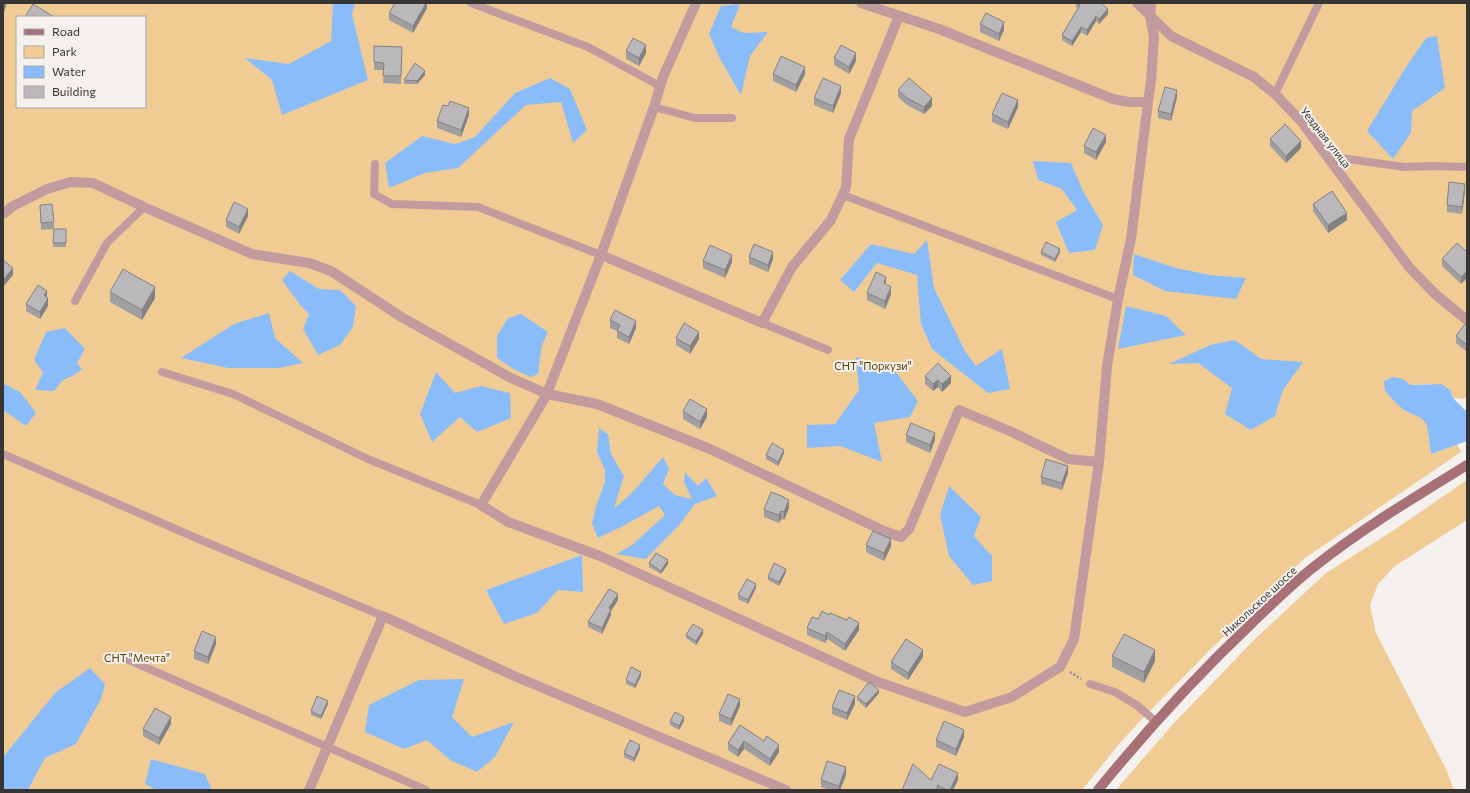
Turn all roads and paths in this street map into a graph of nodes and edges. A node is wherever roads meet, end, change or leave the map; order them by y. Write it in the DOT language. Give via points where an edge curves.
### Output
graph roads {
  1 [pos="471,3"];
  2 [pos="696,3"];
  3 [pos="861,3"];
  4 [pos="1137,3"];
  5 [pos="1151,3"];
  6 [pos="1319,3"];
  7 [pos="899,16"];
  8 [pos="1150,16"];
  9 [pos="660,86"];
  10 [pos="1275,94"];
  11 [pos="1148,102"];
  12 [pos="654,107"];
  13 [pos="732,118"];
  14 [pos="1327,156"];
  15 [pos="375,164"];
  16 [pos="1467,167"];
  17 [pos="843,195"];
  18 [pos="144,207"];
  19 [pos="3,214"];
  20 [pos="601,255"];
  21 [pos="1118,299"];
  22 [pos="75,301"];
  23 [pos="1467,320"];
  24 [pos="762,323"];
  25 [pos="828,350"];
  26 [pos="162,372"];
  27 [pos="547,394"];
  28 [pos="3,454"];
  29 [pos="1099,462"];
  30 [pos="1467,465"];
  31 [pos="481,505"];
  32 [pos="383,616"];
  33 [pos="122,657"];
  34 [pos="1060,667"];
  35 [pos="1090,684"];
  36 [pos="1156,722"];
  37 [pos="328,747"];
  38 [pos="309,790"];
  39 [pos="426,790"];
  40 [pos="786,790"];
  41 [pos="1098,790"];
  1 -- 9 [label="lane" via="588,47"];
  2 -- 9 [label="street"];
  3 -- 7 [label="street"];
  4 -- 8 [label="street, Уездная улица"];
  5 -- 8 [label="street"];
  6 -- 10 [label="lane"];
  7 -- 11 [label="street" via="939,29 1113,99"];
  7 -- 17 [label="street" via="850,139 846,188"];
  8 -- 10 [label="street, Уездная улица" via="1171,36 1254,77"];
  8 -- 11 [label="street" via="1154,37"];
  9 -- 12 [label="street"];
  10 -- 14 [label="street, Уездная улица"];
  11 -- 21 [label="street" via="1131,240"];
  12 -- 13 [label="lane" via="695,118"];
  12 -- 20 [label="street"];
  14 -- 16 [label="lane" via="1404,167"];
  14 -- 23 [label="street, Уездная улица" via="1409,267 1435,294"];
  15 -- 20 [label="lane" via="374,194 392,204 478,207"];
  17 -- 21 [label="lane"];
  17 -- 24 [label="street" via="831,220 792,267"];
  18 -- 19 [label="street" via="93,183 70,182 47,189 13,206"];
  18 -- 22 [label="lane" via="107,243"];
  18 -- 27 [label="street" via="252,254 309,263 330,271 422,329 509,377"];
  20 -- 24 [label="street"];
  20 -- 27 [label="street"];
  21 -- 29 [label="street" via="1107,366"];
  24 -- 25 [label="lane"];
  26 -- 31 [label="lane" via="234,394 368,460"];
  27 -- 29 [label="street" via="597,404 710,449 901,537 909,529 959,410 1068,458"];
  27 -- 31 [label="street"];
  28 -- 32 [label="lane"];
  29 -- 34 [label="street" via="1074,639"];
  30 -- 36 [label="main road, Никольское шоссе" via="1399,507 1316,566 1223,650"];
  31 -- 34 [label="street" via="508,522 600,556 878,682 965,712 1012,697"];
  32 -- 37 [label="street"];
  32 -- 40 [label="street" via="512,675"];
  33 -- 37 [label="lane"];
  34 -- 35 [label="path"];
  35 -- 36 [label="lane" via="1115,692 1138,706"];
  36 -- 41 [label="main road, Никольское шоссе"];
  37 -- 38 [label="street"];
  37 -- 39 [label="lane"];
}
